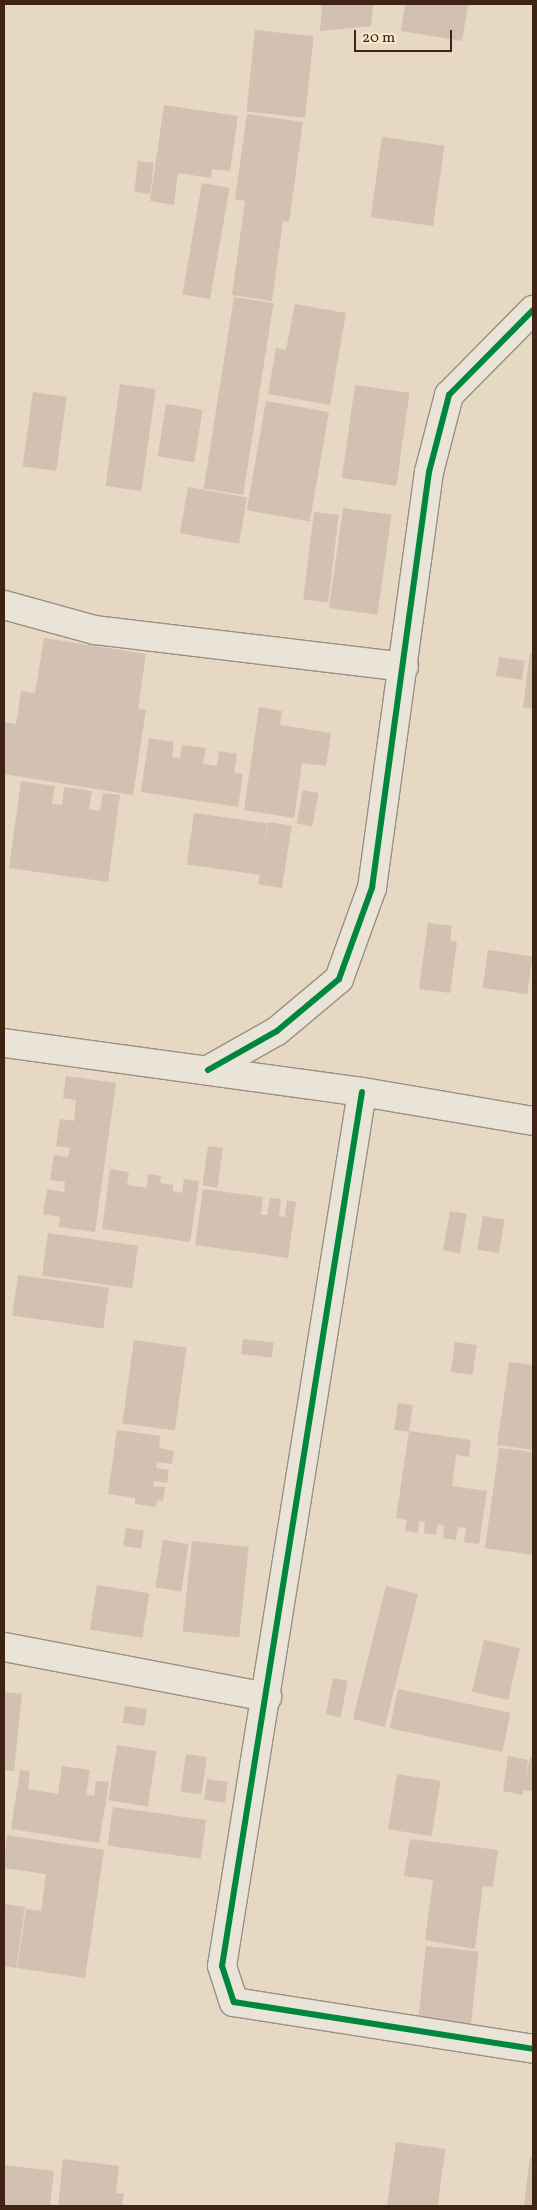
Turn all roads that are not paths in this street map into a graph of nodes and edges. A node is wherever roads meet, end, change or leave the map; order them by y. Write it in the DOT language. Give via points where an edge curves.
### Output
graph roads {
  1 [pos="533,310"];
  2 [pos="4,605"];
  3 [pos="404,667"];
  4 [pos="4,1043"];
  5 [pos="208,1070"];
  6 [pos="362,1092"];
  7 [pos="533,1121"];
  8 [pos="4,1647"];
  9 [pos="267,1697"];
  10 [pos="533,2049"];
  1 -- 3 [label="street" via="449,395 429,472"];
  2 -- 3 [label="street" via="95,630"];
  3 -- 5 [label="street" via="372,888 338,979 277,1031"];
  4 -- 5 [label="street"];
  5 -- 6 [label="street"];
  6 -- 7 [label="street"];
  6 -- 9 [label="street"];
  8 -- 9 [label="street"];
  9 -- 10 [label="street" via="222,1966 234,2002"];
}
